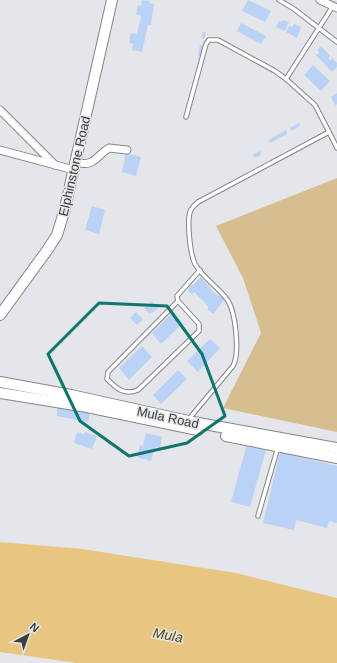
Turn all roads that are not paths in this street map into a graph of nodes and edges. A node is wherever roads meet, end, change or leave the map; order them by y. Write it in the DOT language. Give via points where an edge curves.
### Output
graph roads {
  1 [pos="112,0"];
  2 [pos="279,0"];
  3 [pos="320,0"];
  4 [pos="335,7"];
  5 [pos="320,27"];
  6 [pos="337,42"];
  7 [pos="286,79"];
  8 [pos="0,110"];
  9 [pos="186,117"];
  10 [pos="329,132"];
  11 [pos="337,148"];
  12 [pos="0,150"];
  13 [pos="127,150"];
  14 [pos="55,165"];
  15 [pos="75,166"];
  16 [pos="200,270"];
  17 [pos="178,301"];
  18 [pos="0,315"];
  19 [pos="0,382"];
  20 [pos="0,393"];
  21 [pos="52,396"];
  22 [pos="185,424"];
  23 [pos="280,442"];
  24 [pos="337,454"];
  25 [pos="258,516"];
  1 -- 15 [label="main road, Elphinstone Road"];
  2 -- 5 [label="lane"];
  3 -- 4 [label="street"];
  4 -- 5 [label="lane"];
  5 -- 6 [label="lane"];
  5 -- 7 [label="lane"];
  7 -- 9 [label="lane" via="218,40 209,40"];
  7 -- 10 [label="lane" via="315,105"];
  8 -- 14 [label="street"];
  10 -- 11 [label="lane"];
  10 -- 16 [label="lane" via="193,206 190,212 190,239 195,263"];
  12 -- 14 [label="street"];
  13 -- 15 [label="street" via="109,148 90,163"];
  14 -- 15 [label="street"];
  15 -- 18 [label="main road, Elphinstone Road" via="57,235"];
  16 -- 17 [label="lane" via="177,296"];
  16 -- 22 [label="lane" via="227,298 232,307 237,356 233,366"];
  17 -- 17 [label="lane" via="199,324 199,331 138,390 131,393 118,390 107,379 108,372"];
  19 -- 21 [label="main road, Mula Road"];
  20 -- 21 [label="main road, Mula Road"];
  21 -- 22 [label="main road, Mula Road"];
  22 -- 23 [label="main road, Mula Road"];
  23 -- 24 [label="main road, Mula Road"];
  23 -- 25 [label="lane"];
}
